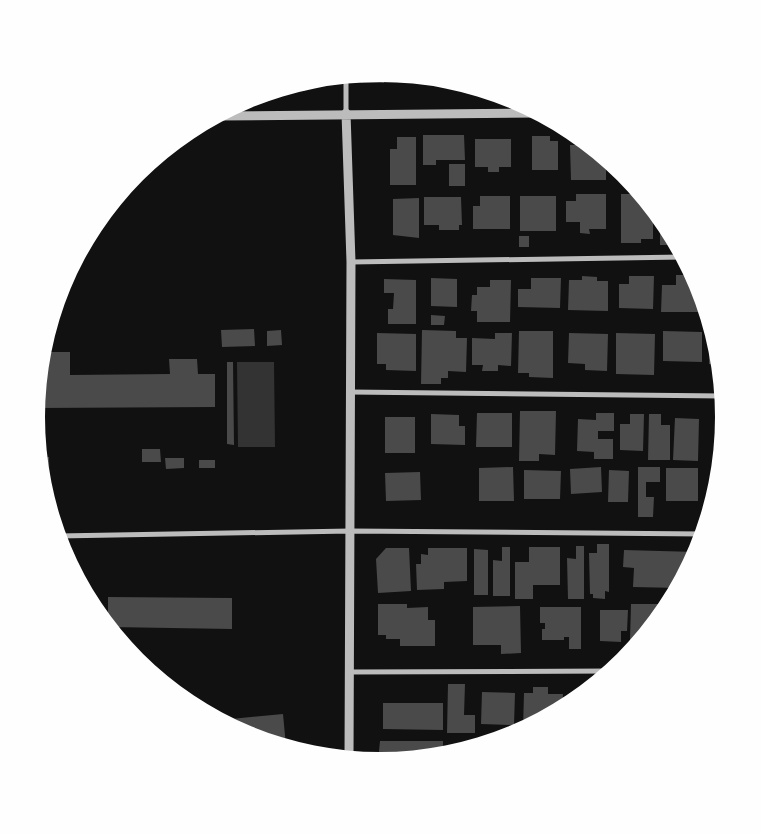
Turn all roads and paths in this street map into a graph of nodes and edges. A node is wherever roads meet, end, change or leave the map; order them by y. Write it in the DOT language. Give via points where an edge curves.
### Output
graph roads {
  1 [pos="346,83"];
  2 [pos="239,113"];
  3 [pos="346,113"];
  4 [pos="522,113"];
  5 [pos="675,257"];
  6 [pos="352,262"];
  7 [pos="350,392"];
  8 [pos="715,396"];
  9 [pos="350,531"];
  10 [pos="694,534"];
  11 [pos="67,536"];
  12 [pos="600,671"];
  13 [pos="349,672"];
  14 [pos="349,751"];
  1 -- 3 [label="street"];
  2 -- 3 [label="street"];
  3 -- 4 [label="street"];
  3 -- 6 [label="street"];
  5 -- 6 [label="street"];
  6 -- 7 [label="street"];
  7 -- 8 [label="street"];
  7 -- 9 [label="street"];
  9 -- 10 [label="street"];
  9 -- 11 [label="street"];
  9 -- 13 [label="street"];
  12 -- 13 [label="street"];
  13 -- 14 [label="street"];
}
